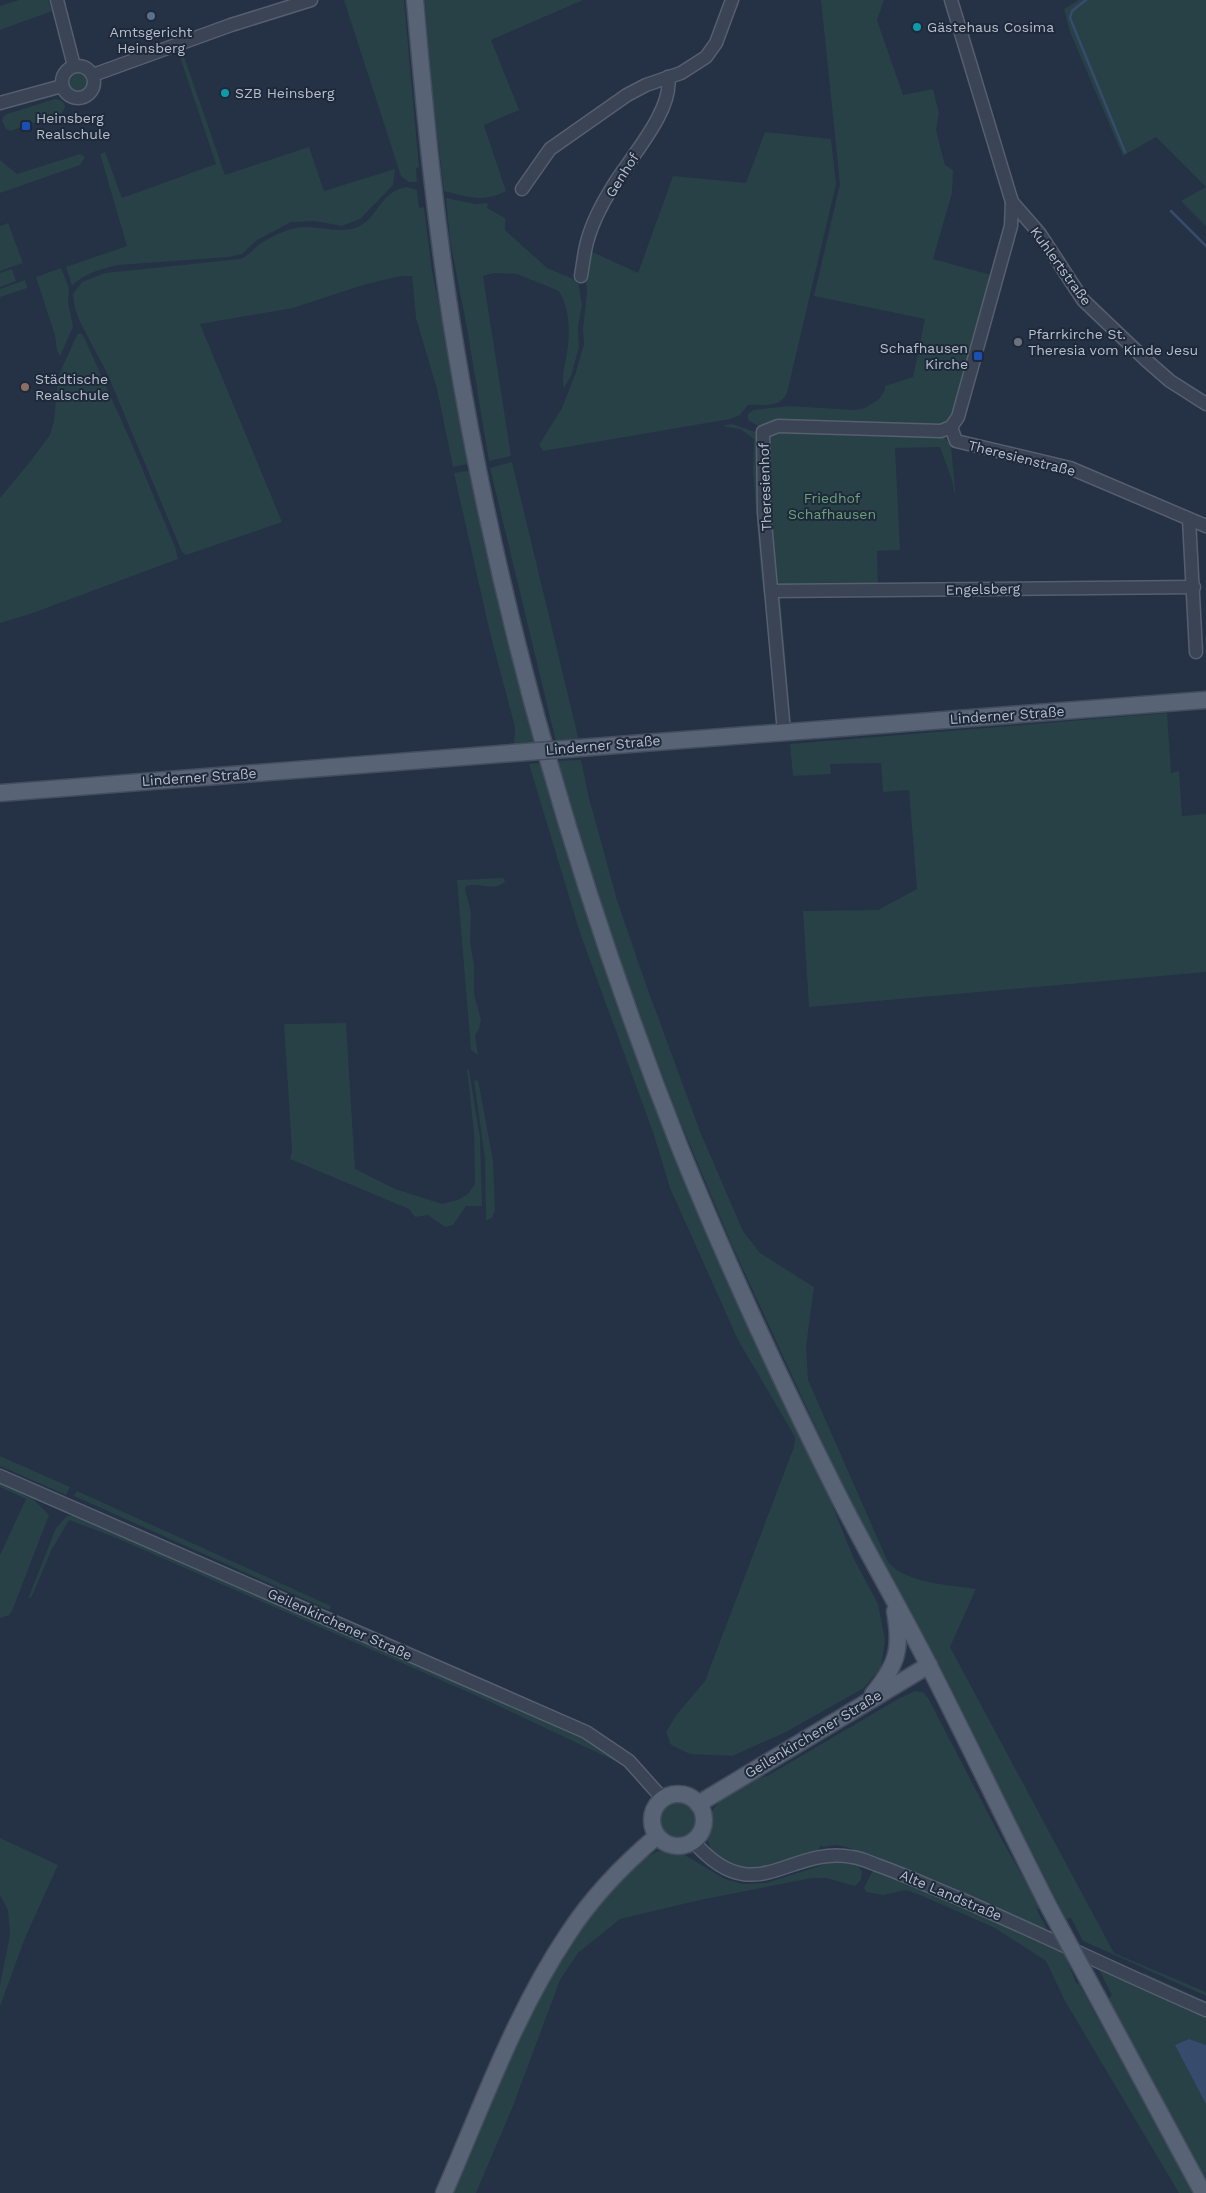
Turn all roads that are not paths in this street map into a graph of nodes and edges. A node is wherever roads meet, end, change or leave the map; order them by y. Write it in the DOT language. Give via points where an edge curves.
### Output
graph roads {
  1 [pos="57,0"];
  2 [pos="312,0"];
  3 [pos="414,0"];
  4 [pos="732,0"];
  5 [pos="950,0"];
  6 [pos="74,66"];
  7 [pos="93,75"];
  8 [pos="668,77"];
  9 [pos="62,86"];
  10 [pos="0,103"];
  11 [pos="522,189"];
  12 [pos="1012,202"];
  13 [pos="581,276"];
  14 [pos="1206,404"];
  15 [pos="951,427"];
  16 [pos="1190,518"];
  17 [pos="1206,526"];
  18 [pos="1194,587"];
  19 [pos="771,591"];
  20 [pos="1196,652"];
  21 [pos="1206,700"];
  22 [pos="784,732"];
  23 [pos="0,793"];
  24 [pos="0,1476"];
  25 [pos="892,1596"];
  26 [pos="929,1665"];
  27 [pos="867,1700"];
  28 [pos="662,1799"];
  29 [pos="698,1804"];
  30 [pos="657,1836"];
  31 [pos="693,1841"];
  32 [pos="1206,2010"];
  33 [pos="444,2193"];
  34 [pos="1203,2193"];
  1 -- 6 [label="street"];
  2 -- 7 [label="street" via="231,25"];
  3 -- 25 [label="main road" via="430,167 454,343 480,483 517,643 562,811 614,969 680,1147 799,1416"];
  4 -- 8 [label="street" via="716,43 706,57 682,73"];
  5 -- 12 [label="street, Kuhlertstraße"];
  6 -- 7 [label="street" via="85,67"];
  6 -- 9 [label="street" via="63,76"];
  7 -- 9 [label="street" via="94,85 85,97 69,96"];
  8 -- 11 [label="street" via="627,95 550,149"];
  8 -- 13 [label="street, Genhof" via="666,99 656,122 614,185 594,224 587,241"];
  9 -- 10 [label="street"];
  12 -- 14 [label="street, Kuhlertstraße" via="1040,234 1083,300 1170,381"];
  12 -- 15 [label="street" via="1011,226 958,417"];
  15 -- 16 [label="street, Theresienstraße" via="956,441 1070,468"];
  15 -- 19 [label="street, Theresienhof" via="941,431 778,426 763,432 764,512"];
  16 -- 17 [label="street, Theresienstraße"];
  16 -- 18 [label="street"];
  18 -- 19 [label="street, Engelsberg"];
  18 -- 20 [label="street"];
  19 -- 22 [label="street, Theresienhof"];
  21 -- 22 [label="main road, Linderner Straße"];
  22 -- 23 [label="main road, Linderner Straße, bridge"];
  24 -- 28 [label="street, Geilenkirchener Straße" via="586,1732 630,1761"];
  25 -- 26 [label="main road"];
  25 -- 27 [label="main road" via="898,1642 895,1662"];
  26 -- 27 [label="main road, Geilenkirchener Straße"];
  26 -- 34 [label="main road, bridge" via="1050,1909"];
  27 -- 29 [label="main road, Geilenkirchener Straße"];
  28 -- 29 [label="main road" via="679,1794"];
  28 -- 30 [label="main road" via="652,1818"];
  29 -- 31 [label="main road" via="703,1814 703,1825"];
  30 -- 31 [label="main road" via="663,1842 676,1846"];
  30 -- 33 [label="main road" via="599,1894 557,1951 502,2057"];
  31 -- 32 [label="street, Alte Landstraße" via="708,1857 742,1874 768,1874 836,1854 854,1857 1042,1935"];
}
